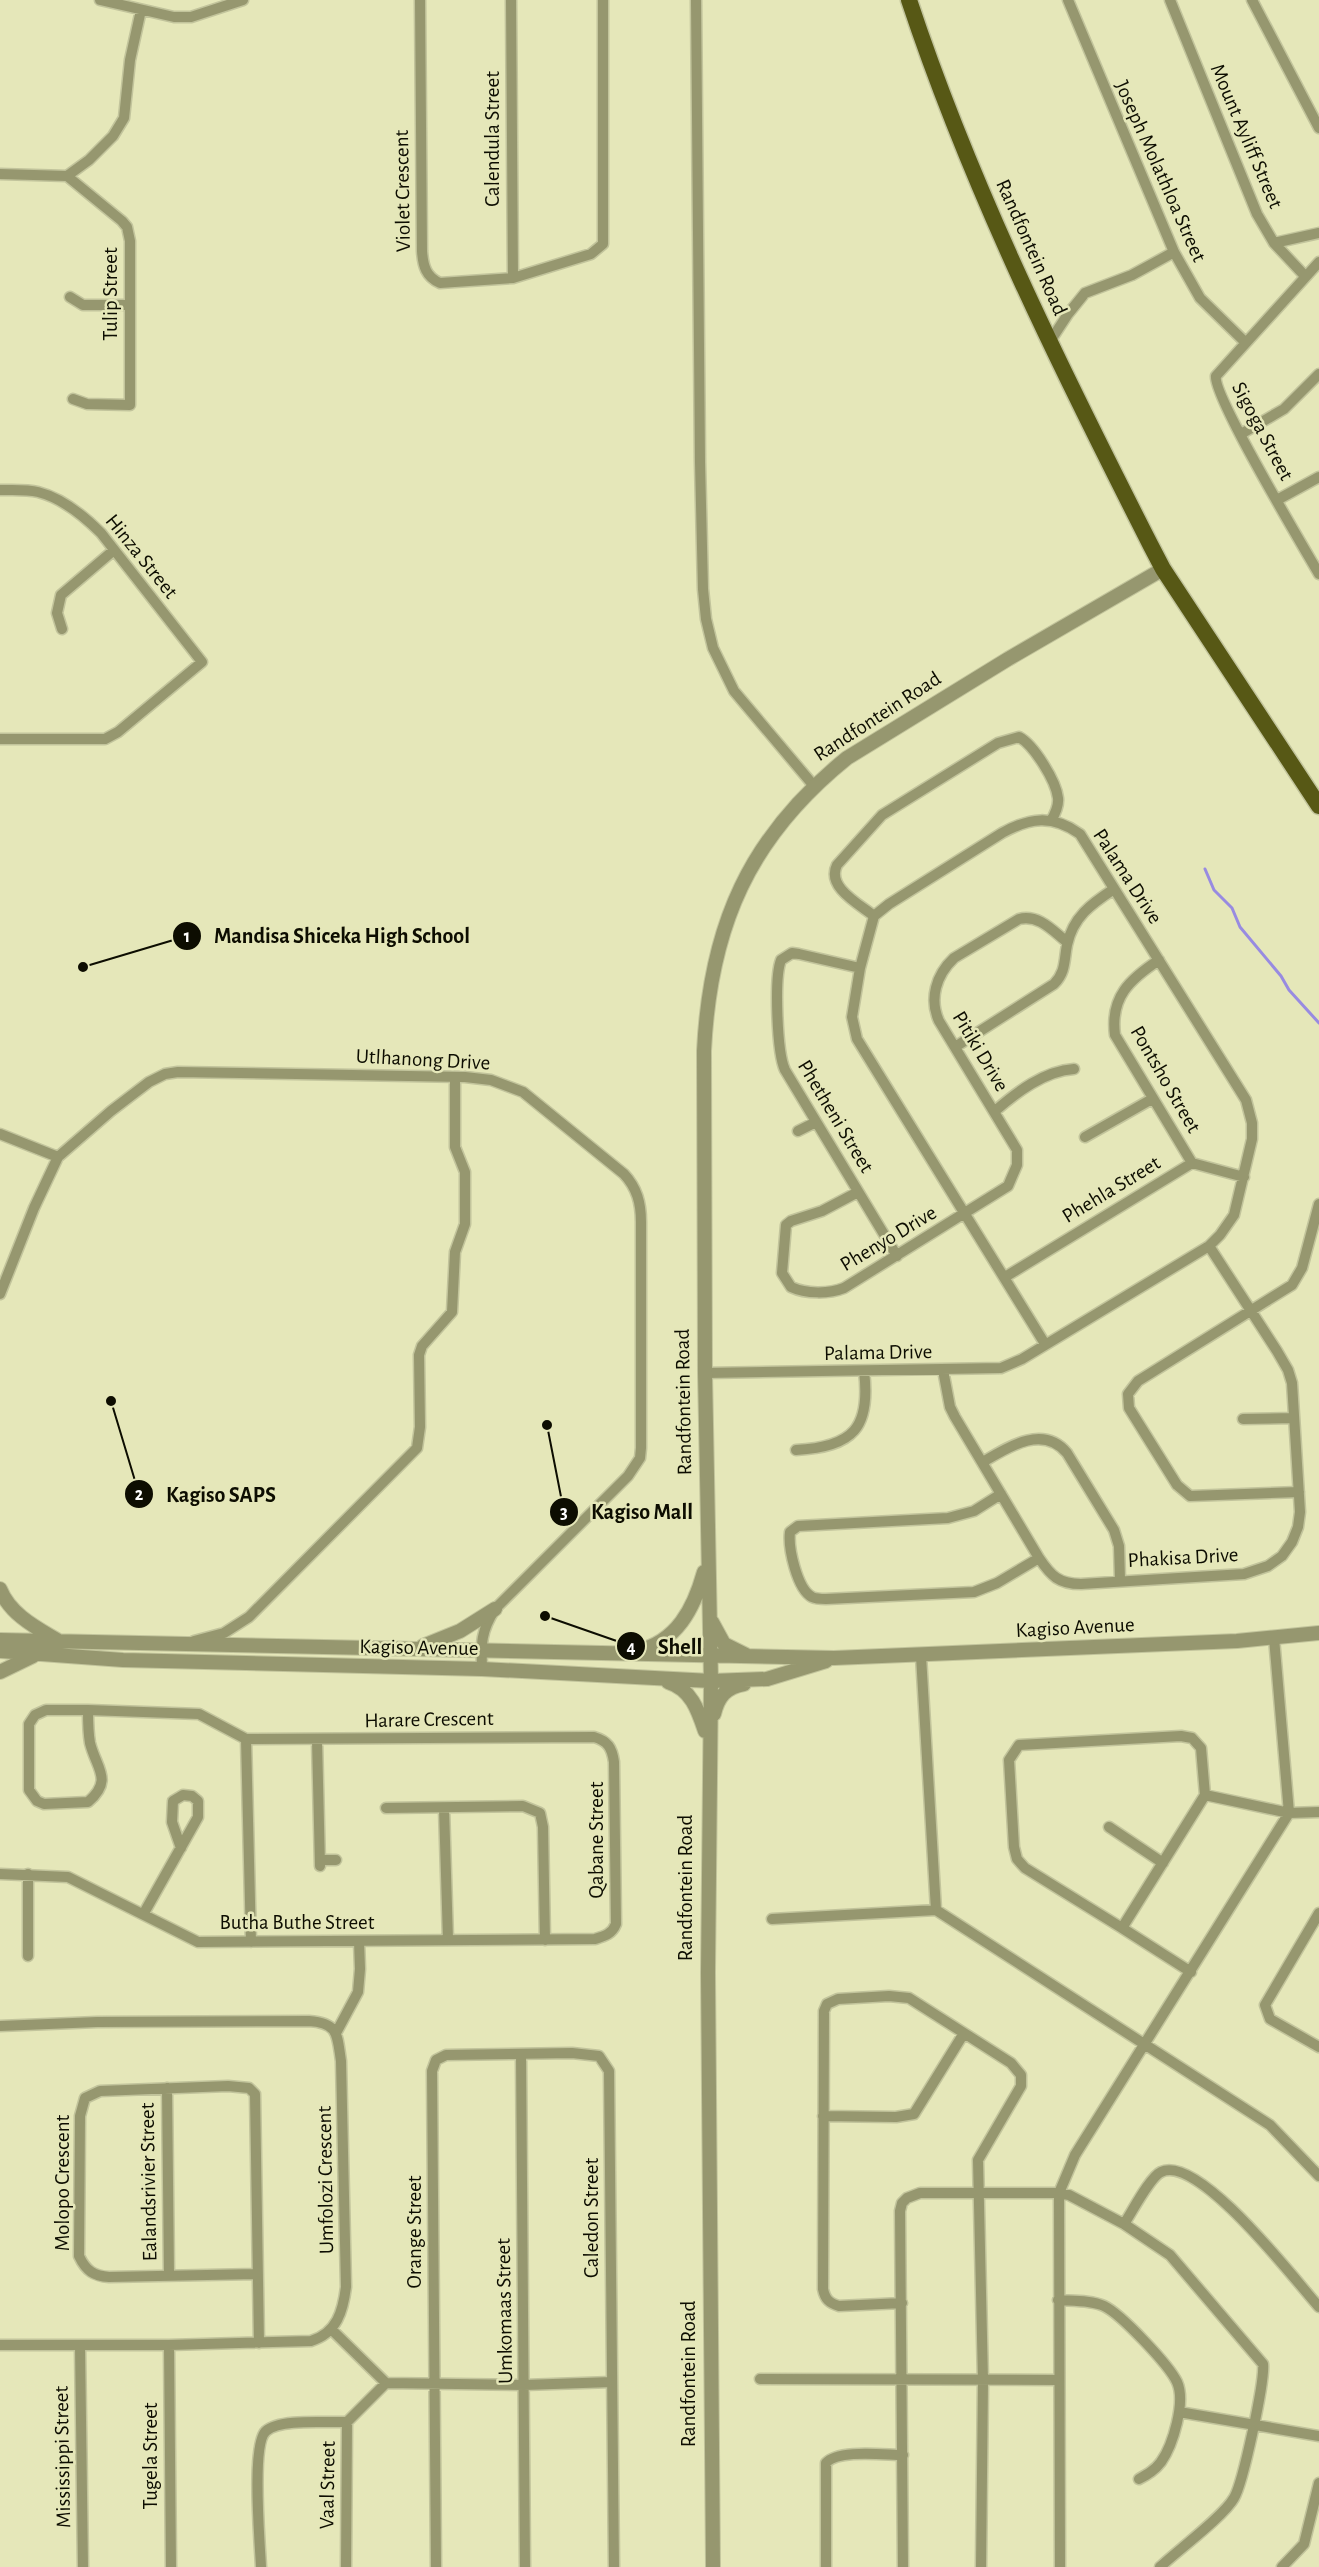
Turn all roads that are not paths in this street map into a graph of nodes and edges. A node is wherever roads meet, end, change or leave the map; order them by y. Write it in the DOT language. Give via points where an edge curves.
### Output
graph roads {
  1 [pos="100,0"];
  2 [pos="243,0"];
  3 [pos="420,0"];
  4 [pos="511,0"];
  5 [pos="603,0"];
  6 [pos="696,0"];
  7 [pos="909,0"];
  8 [pos="1068,0"];
  9 [pos="1170,0"];
  10 [pos="1252,0"];
  11 [pos="141,10"];
  12 [pos="1319,128"];
  13 [pos="0,174"];
  14 [pos="67,176"];
  15 [pos="1319,233"];
  16 [pos="1274,243"];
  17 [pos="1174,252"];
  18 [pos="1319,262"];
  19 [pos="1305,276"];
  20 [pos="513,278"];
  21 [pos="70,297"];
  22 [pos="130,305"];
  23 [pos="1245,342"];
  24 [pos="1049,343"];
  25 [pos="1319,374"];
  26 [pos="73,399"];
  27 [pos="1241,434"];
  28 [pos="1319,477"];
  29 [pos="0,490"];
  30 [pos="1277,500"];
  31 [pos="114,550"];
  32 [pos="1162,569"];
  33 [pos="1319,574"];
  34 [pos="62,629"];
  35 [pos="0,739"];
  36 [pos="814,786"];
  37 [pos="1319,806"];
  38 [pos="1051,821"];
  39 [pos="1114,889"];
  40 [pos="874,916"];
  41 [pos="1068,942"];
  42 [pos="1159,960"];
  43 [pos="860,968"];
  44 [pos="955,1047"];
  45 [pos="1074,1069"];
  46 [pos="455,1077"];
  47 [pos="1152,1099"];
  48 [pos="995,1111"];
  49 [pos="816,1122"];
  50 [pos="798,1131"];
  51 [pos="0,1134"];
  52 [pos="1086,1137"];
  53 [pos="58,1157"];
  54 [pos="1192,1163"];
  55 [pos="1244,1177"];
  56 [pos="1008,1186"];
  57 [pos="858,1192"];
  58 [pos="1319,1204"];
  59 [pos="965,1215"];
  60 [pos="1209,1246"];
  61 [pos="897,1256"];
  62 [pos="1005,1277"];
  63 [pos="0,1294"];
  64 [pos="1252,1312"];
  65 [pos="1045,1344"];
  66 [pos="943,1370"];
  67 [pos="864,1371"];
  68 [pos="705,1374"];
  69 [pos="1294,1418"];
  70 [pos="1242,1419"];
  71 [pos="796,1450"];
  72 [pos="982,1462"];
  73 [pos="1299,1492"];
  74 [pos="1001,1494"];
  75 [pos="708,1557"];
  76 [pos="1039,1558"];
  77 [pos="1120,1580"];
  78 [pos="0,1589"];
  79 [pos="495,1609"];
  80 [pos="710,1618"];
  81 [pos="1319,1633"];
  82 [pos="1274,1638"];
  83 [pos="0,1640"];
  84 [pos="59,1641"];
  85 [pos="179,1645"];
  86 [pos="412,1649"];
  87 [pos="481,1651"];
  88 [pos="0,1652"];
  89 [pos="35,1655"];
  90 [pos="621,1655"];
  91 [pos="921,1656"];
  92 [pos="710,1657"];
  93 [pos="752,1658"];
  94 [pos="834,1658"];
  95 [pos="482,1669"];
  96 [pos="0,1672"];
  97 [pos="653,1678"];
  98 [pos="767,1678"];
  99 [pos="711,1681"];
  100 [pos="88,1710"];
  101 [pos="709,1738"];
  102 [pos="246,1739"];
  103 [pos="317,1740"];
  104 [pos="610,1745"];
  105 [pos="1205,1795"];
  106 [pos="387,1808"];
  107 [pos="444,1808"];
  108 [pos="1319,1812"];
  109 [pos="1289,1813"];
  110 [pos="1109,1827"];
  111 [pos="181,1848"];
  112 [pos="336,1860"];
  113 [pos="1163,1863"];
  114 [pos="0,1874"];
  115 [pos="27,1874"];
  116 [pos="936,1910"];
  117 [pos="144,1912"];
  118 [pos="1319,1913"];
  119 [pos="772,1919"];
  120 [pos="1122,1928"];
  121 [pos="609,1934"];
  122 [pos="448,1940"];
  123 [pos="544,1940"];
  124 [pos="359,1941"];
  125 [pos="251,1942"];
  126 [pos="28,1956"];
  127 [pos="1191,1972"];
  128 [pos="0,2026"];
  129 [pos="336,2032"];
  130 [pos="964,2033"];
  131 [pos="1145,2046"];
  132 [pos="1319,2047"];
  133 [pos="521,2054"];
  134 [pos="433,2079"];
  135 [pos="167,2088"];
  136 [pos="823,2116"];
  137 [pos="1319,2176"];
  138 [pos="977,2193"];
  139 [pos="1059,2193"];
  140 [pos="1124,2224"];
  141 [pos="258,2274"];
  142 [pos="169,2275"];
  143 [pos="1058,2300"];
  144 [pos="902,2303"];
  145 [pos="1319,2307"];
  146 [pos="332,2330"];
  147 [pos="259,2343"];
  148 [pos="0,2345"];
  149 [pos="169,2345"];
  150 [pos="80,2346"];
  151 [pos="760,2379"];
  152 [pos="903,2379"];
  153 [pos="1059,2380"];
  154 [pos="983,2381"];
  155 [pos="612,2382"];
  156 [pos="386,2384"];
  157 [pos="434,2385"];
  158 [pos="524,2385"];
  159 [pos="1179,2412"];
  160 [pos="348,2422"];
  161 [pos="1254,2424"];
  162 [pos="1319,2436"];
  163 [pos="903,2455"];
  164 [pos="1139,2479"];
  165 [pos="1319,2483"];
  166 [pos="83,2567"];
  167 [pos="171,2567"];
  168 [pos="261,2567"];
  169 [pos="346,2567"];
  170 [pos="436,2567"];
  171 [pos="525,2567"];
  172 [pos="614,2567"];
  173 [pos="713,2567"];
  174 [pos="825,2567"];
  175 [pos="903,2567"];
  176 [pos="981,2567"];
  177 [pos="1060,2567"];
  178 [pos="1160,2567"];
  179 [pos="1282,2567"];
  1 -- 11 [label="street"];
  2 -- 11 [label="street" via="191,17"];
  3 -- 20 [label="street, Violet Crescent" via="423,263 432,280 440,283"];
  4 -- 20 [label="street, Calendula Street"];
  5 -- 20 [label="street, Violet Crescent" via="603,244 591,255"];
  6 -- 36 [label="street" via="700,462 706,619 713,648 734,691"];
  7 -- 24 [label="main road, Randfontein Road" via="1000,235"];
  8 -- 17 [label="street, Joseph Molathloa Street"];
  9 -- 16 [label="street, Mount Ayliff Street" via="1257,214"];
  10 -- 12 [label="street"];
  11 -- 14 [label="street" via="130,60 124,118 102,147"];
  13 -- 14 [label="street"];
  14 -- 22 [label="street, Tulip Street" via="127,227"];
  15 -- 16 [label="street"];
  16 -- 19 [label="street, Mount Ayliff Street"];
  17 -- 23 [label="street, Joseph Molathloa Street" via="1200,298"];
  17 -- 24 [label="street" via="1148,268 1086,293"];
  18 -- 19 [label="street, Sigoga Street"];
  19 -- 23 [label="street, Sigoga Street"];
  21 -- 22 [label="street" via="84,305"];
  22 -- 26 [label="street, Tulip Street" via="130,405 87,404"];
  23 -- 27 [label="street, Sigoga Street" via="1215,380"];
  24 -- 32 [label="main road, Randfontein Road"];
  25 -- 27 [label="street" via="1284,409"];
  27 -- 30 [label="street, Sigoga Street"];
  28 -- 30 [label="street"];
  29 -- 31 [label="street, Hinza Street" via="37,491 58,501 88,520"];
  30 -- 33 [label="street, Sigoga Street"];
  31 -- 34 [label="street" via="61,595 57,613"];
  31 -- 35 [label="street, Hinza Street" via="202,662 105,739"];
  32 -- 36 [label="street, Randfontein Road" via="847,758"];
  32 -- 37 [label="main road, Randfontein Road"];
  36 -- 68 [label="street, Randfontein Road" via="779,825 739,889 727,915 714,965 704,1051"];
  38 -- 39 [label="street, Palama Drive" via="1080,834"];
  38 -- 40 [label="street, Palama Drive" via="1019,823"];
  38 -- 40 [label="street" via="1058,804 1057,791 1035,751 1019,737 998,743 882,815 837,865 837,884"];
  39 -- 41 [label="street" via="1082,912"];
  39 -- 42 [label="street, Palama Drive"];
  40 -- 43 [label="street"];
  41 -- 44 [label="street" via="1064,971 1054,984"];
  41 -- 44 [label="street, Pitiki Drive" via="1027,917 954,958 942,972 934,1005 939,1022"];
  42 -- 47 [label="street, Pontsho Street" via="1137,974 1124,989 1114,1028 1119,1044"];
  42 -- 55 [label="street, Palama Drive" via="1250,1109 1252,1139"];
  43 -- 49 [label="street, Phetheni Street" via="792,953 779,966 780,1056"];
  43 -- 59 [label="street" via="852,1017 854,1032"];
  44 -- 48 [label="street, Pitiki Drive"];
  45 -- 48 [label="street" via="1057,1070"];
  46 -- 53 [label="street, Utlhanong Drive" via="165,1074 117,1106"];
  46 -- 79 [label="street, Utlhanong Drive" via="492,1080 536,1101 624,1174 636,1192 641,1210 640,1458 628,1476"];
  46 -- 85 [label="street" via="454,1147 465,1172 465,1224 455,1252 452,1312 420,1350 417,1448 255,1611 224,1633"];
  47 -- 52 [label="street"];
  47 -- 54 [label="street, Pontsho Street"];
  48 -- 56 [label="street, Pitiki Drive" via="1017,1150 1017,1165"];
  49 -- 50 [label="street"];
  49 -- 57 [label="street, Phetheni Street"];
  51 -- 53 [label="street"];
  53 -- 63 [label="street, Utlhanong Drive"];
  54 -- 55 [label="street, Phehla Street"];
  54 -- 62 [label="street, Phehla Street"];
  55 -- 60 [label="street, Palama Drive" via="1234,1215"];
  56 -- 59 [label="street, Phenyo Drive"];
  57 -- 61 [label="street, Phetheni Street"];
  57 -- 61 [label="street, Phenyo Drive" via="786,1225 784,1278 797,1290 838,1290"];
  58 -- 64 [label="street" via="1299,1277"];
  59 -- 61 [label="street, Phenyo Drive"];
  59 -- 62 [label="street"];
  60 -- 64 [label="street, Phakisa Drive"];
  60 -- 65 [label="street, Palama Drive"];
  62 -- 65 [label="street"];
  64 -- 69 [label="street, Phakisa Drive" via="1287,1370 1292,1383"];
  64 -- 73 [label="street" via="1138,1382 1128,1394 1129,1408 1177,1485 1190,1496"];
  65 -- 66 [label="street, Palama Drive" via="1001,1368"];
  66 -- 67 [label="street, Palama Drive"];
  66 -- 72 [label="street, Phakisa Drive" via="950,1407"];
  67 -- 68 [label="street, Palama Drive"];
  67 -- 71 [label="street" via="865,1411 854,1429 829,1447"];
  68 -- 75 [label="street, Randfontein Road"];
  69 -- 70 [label="street"];
  69 -- 73 [label="street, Phakisa Drive"];
  72 -- 74 [label="street, Phakisa Drive"];
  72 -- 77 [label="street" via="1017,1442 1058,1443 1114,1530 1119,1546"];
  73 -- 77 [label="street, Phakisa Drive" via="1300,1512 1292,1542 1268,1566 1244,1574"];
  74 -- 76 [label="street, Phakisa Drive"];
  74 -- 76 [label="street" via="974,1511 948,1518 798,1526 790,1532 790,1547 803,1588 812,1597 826,1599 974,1592 998,1583"];
  75 -- 80 [label="street, Randfontein Road"];
  75 -- 90 [label="street" via="697,1598 680,1625 659,1643"];
  76 -- 77 [label="street, Phakisa Drive" via="1049,1573 1063,1583"];
  78 -- 84 [label="street" via="10,1607"];
  79 -- 86 [label="street" via="450,1636"];
  79 -- 87 [label="street, Utlhanong Drive" via="484,1629"];
  80 -- 92 [label="street, Randfontein Road"];
  80 -- 93 [label="street" via="724,1644"];
  81 -- 82 [label="street, Kagiso Avenue"];
  82 -- 91 [label="street, Kagiso Avenue"];
  82 -- 109 [label="street"];
  83 -- 84 [label="street, Kagiso Avenue"];
  84 -- 85 [label="street, Kagiso Avenue"];
  85 -- 86 [label="street, Kagiso Avenue"];
  86 -- 87 [label="street, Kagiso Avenue"];
  87 -- 90 [label="street, Kagiso Avenue"];
  87 -- 95 [label="street, Utlhanong Drive"];
  88 -- 89 [label="street, Kagiso Avenue"];
  89 -- 95 [label="street, Kagiso Avenue"];
  89 -- 96 [label="street"];
  90 -- 92 [label="street, Kagiso Avenue"];
  91 -- 94 [label="street, Kagiso Avenue"];
  91 -- 116 [label="street"];
  92 -- 93 [label="street, Kagiso Avenue"];
  92 -- 99 [label="street, Randfontein Road"];
  93 -- 94 [label="street, Kagiso Avenue"];
  94 -- 98 [label="street, Kagiso Avenue"];
  95 -- 97 [label="street, Kagiso Avenue"];
  97 -- 99 [label="street, Kagiso Avenue"];
  97 -- 101 [label="street" via="687,1692 699,1710"];
  98 -- 99 [label="street, Kagiso Avenue"];
  98 -- 101 [label="street" via="739,1685 719,1697"];
  99 -- 101 [label="street, Randfontein Road"];
  100 -- 100 [label="street" via="46,1710 31,1720 29,1790 40,1803 85,1803 100,1786 103,1775 89,1740"];
  100 -- 102 [label="street" via="199,1714"];
  101 -- 173 [label="street, Randfontein Road"];
  102 -- 103 [label="street, Harare Crescent"];
  102 -- 125 [label="street"];
  103 -- 104 [label="street, Harare Crescent" via="594,1737"];
  103 -- 112 [label="street" via="320,1863"];
  104 -- 121 [label="street, Qabane Street" via="614,1762 616,1924"];
  105 -- 109 [label="street"];
  105 -- 113 [label="street"];
  105 -- 120 [label="street" via="1201,1748 1192,1738 1025,1744 1011,1754 1012,1825 1017,1858 1024,1868"];
  106 -- 107 [label="street"];
  107 -- 122 [label="street"];
  107 -- 123 [label="street" via="523,1806 540,1813"];
  108 -- 109 [label="street"];
  109 -- 127 [label="street"];
  110 -- 113 [label="street"];
  111 -- 117 [label="street"];
  113 -- 120 [label="street"];
  114 -- 115 [label="street, Butha Buthe Street"];
  115 -- 117 [label="street, Butha Buthe Street" via="68,1877"];
  115 -- 126 [label="street"];
  116 -- 119 [label="street"];
  116 -- 131 [label="street"];
  117 -- 125 [label="street, Butha Buthe Street" via="198,1942"];
  118 -- 132 [label="street" via="1266,2000 1265,2010 1274,2022"];
  120 -- 127 [label="street"];
  121 -- 123 [label="street, Butha Buthe Street" via="595,1939"];
  122 -- 123 [label="street, Butha Buthe Street"];
  122 -- 124 [label="street, Butha Buthe Street"];
  124 -- 125 [label="street, Butha Buthe Street"];
  124 -- 129 [label="street" via="358,1992"];
  127 -- 131 [label="street"];
  128 -- 129 [label="street" via="309,2021 328,2024"];
  129 -- 146 [label="street, Umfolozi Crescent" via="341,2061 346,2287 340,2316"];
  130 -- 136 [label="street" via="914,2114"];
  130 -- 136 [label="street" via="902,1996 831,2001 824,2008"];
  130 -- 138 [label="street" via="1011,2063 1022,2080 981,2152"];
  131 -- 137 [label="street" via="1270,2125"];
  131 -- 139 [label="street" via="1075,2155"];
  133 -- 134 [label="street, Caledon Street" via="446,2055 436,2060"];
  133 -- 155 [label="street, Caledon Street" via="593,2054 599,2056 609,2072"];
  133 -- 158 [label="street, Umkomaas Street"];
  134 -- 157 [label="street, Orange Street"];
  135 -- 141 [label="street, Molopo Crescent" via="242,2086 255,2094"];
  135 -- 142 [label="street, Ealandsrivier Street"];
  135 -- 142 [label="street, Molopo Crescent" via="100,2091 85,2098 80,2116 79,2256 86,2269 102,2276"];
  136 -- 144 [label="street" via="825,2297 839,2306"];
  138 -- 139 [label="street"];
  138 -- 144 [label="street" via="920,2193 902,2203"];
  138 -- 154 [label="street"];
  139 -- 140 [label="street" via="1090,2204"];
  139 -- 143 [label="street"];
  140 -- 145 [label="street" via="1156,2175 1175,2169 1184,2172 1231,2207"];
  140 -- 161 [label="street" via="1177,2263 1263,2364"];
  141 -- 142 [label="street, Molopo Crescent"];
  141 -- 147 [label="street, Molopo Crescent"];
  143 -- 153 [label="street"];
  143 -- 159 [label="street" via="1102,2305 1120,2317 1177,2382"];
  144 -- 152 [label="street"];
  146 -- 147 [label="street" via="311,2341"];
  146 -- 156 [label="street"];
  147 -- 149 [label="street"];
  148 -- 150 [label="street"];
  149 -- 150 [label="street"];
  149 -- 167 [label="street, Tugela Street"];
  150 -- 166 [label="street, Mississippi Street"];
  151 -- 152 [label="street"];
  152 -- 154 [label="street"];
  152 -- 163 [label="street"];
  153 -- 154 [label="street"];
  153 -- 177 [label="street"];
  154 -- 176 [label="street"];
  155 -- 158 [label="street"];
  155 -- 172 [label="street, Caledon Street"];
  156 -- 157 [label="street"];
  156 -- 160 [label="street, Vaal Street"];
  157 -- 158 [label="street"];
  157 -- 170 [label="street"];
  158 -- 171 [label="street, Umkomaas Street"];
  159 -- 161 [label="street"];
  159 -- 164 [label="street" via="1169,2448 1153,2471"];
  160 -- 168 [label="street" via="294,2423 273,2427 261,2438"];
  160 -- 169 [label="street, Vaal Street"];
  161 -- 162 [label="street"];
  161 -- 178 [label="street" via="1234,2498"];
  163 -- 174 [label="street" via="842,2455 826,2463"];
  163 -- 175 [label="street"];
  165 -- 179 [label="street" via="1304,2544"];
}
